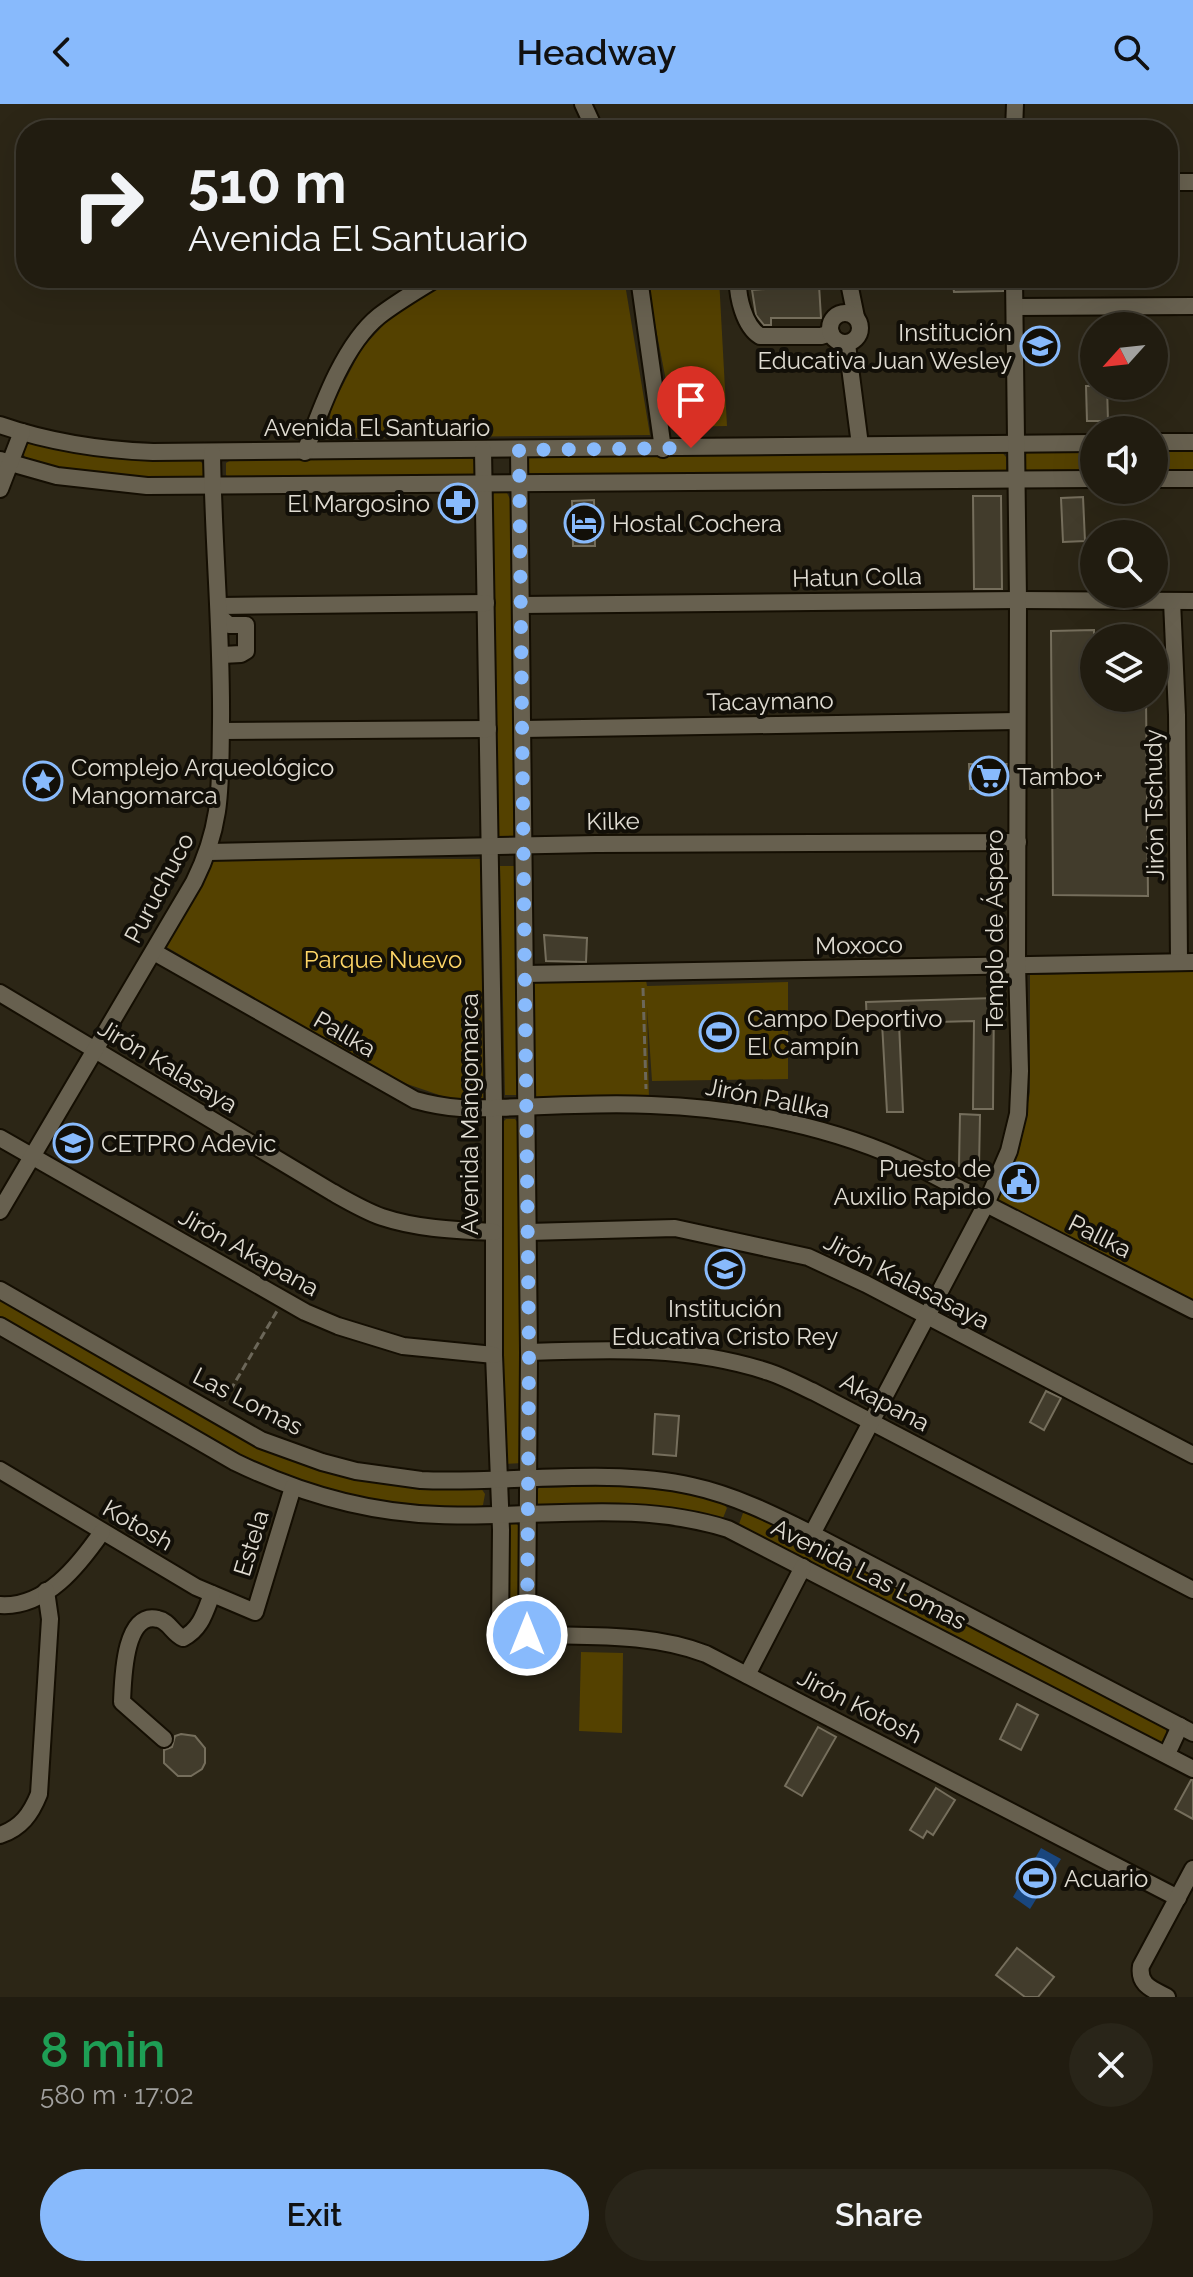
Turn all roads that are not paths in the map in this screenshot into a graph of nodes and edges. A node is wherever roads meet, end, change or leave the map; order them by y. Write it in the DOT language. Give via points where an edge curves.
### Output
graph roads {
  1 [pos="422,288"];
  2 [pos="640,288"];
  3 [pos="740,288"];
  4 [pos="850,288"];
  5 [pos="1014,288"];
  6 [pos="1193,306"];
  7 [pos="1015,307"];
  8 [pos="856,317"];
  9 [pos="831,333"];
  10 [pos="849,343"];
  11 [pos="0,425"];
  12 [pos="22,432"];
  13 [pos="1168,442"];
  14 [pos="1193,442"];
  15 [pos="1015,443"];
  16 [pos="1080,443"];
  17 [pos="860,445"];
  18 [pos="663,449"];
  19 [pos="483,450"];
  20 [pos="519,450"];
  21 [pos="212,452"];
  22 [pos="305,452"];
  23 [pos="5,462"];
  24 [pos="1016,479"];
  25 [pos="1080,479"];
  26 [pos="1168,479"];
  27 [pos="1193,479"];
  28 [pos="483,482"];
  29 [pos="520,483"];
  30 [pos="212,485"];
  31 [pos="0,489"];
  32 [pos="1018,600"];
  33 [pos="1172,601"];
  34 [pos="1193,601"];
  35 [pos="486,603"];
  36 [pos="521,605"];
  37 [pos="249,606"];
  38 [pos="230,619"];
  39 [pos="229,654"];
  40 [pos="1185,715"];
  41 [pos="1017,721"];
  42 [pos="488,729"];
  43 [pos="523,729"];
  44 [pos="221,731"];
  45 [pos="1186,838"];
  46 [pos="1018,842"];
  47 [pos="490,846"];
  48 [pos="525,847"];
  49 [pos="209,852"];
  50 [pos="154,952"];
  51 [pos="1186,962"];
  52 [pos="1017,965"];
  53 [pos="525,974"];
  54 [pos="0,993"];
  55 [pos="95,1050"];
  56 [pos="526,1106"];
  57 [pos="494,1108"];
  58 [pos="0,1138"];
  59 [pos="31,1158"];
  60 [pos="986,1202"];
  61 [pos="0,1211"];
  62 [pos="494,1232"];
  63 [pos="528,1232"];
  64 [pos="0,1290"];
  65 [pos="1193,1310"];
  66 [pos="926,1317"];
  67 [pos="0,1326"];
  68 [pos="529,1352"];
  69 [pos="494,1355"];
  70 [pos="871,1422"];
  71 [pos="1193,1455"];
  72 [pos="0,1470"];
  73 [pos="498,1479"];
  74 [pos="528,1479"];
  75 [pos="293,1487"];
  76 [pos="739,1501"];
  77 [pos="527,1513"];
  78 [pos="499,1515"];
  79 [pos="728,1529"];
  80 [pos="102,1532"];
  81 [pos="812,1534"];
  82 [pos="803,1567"];
  83 [pos="1193,1590"];
  84 [pos="46,1591"];
  85 [pos="212,1594"];
  86 [pos="0,1605"];
  87 [pos="255,1612"];
  88 [pos="500,1633"];
  89 [pos="527,1635"];
  90 [pos="747,1675"];
  91 [pos="1187,1729"];
  92 [pos="164,1739"];
  93 [pos="1167,1754"];
  94 [pos="1193,1769"];
  95 [pos="0,1835"];
  96 [pos="1193,1869"];
  97 [pos="1178,1898"];
  98 [pos="1167,1997"];
  1 -- 22 [label="street" via="379,316 352,347"];
  2 -- 18 [label="street"];
  3 -- 9 [label="street" via="746,319 760,336"];
  4 -- 8 [label="street"];
  5 -- 7 [label="street, Templo de Áspero"];
  6 -- 7 [label="street"];
  7 -- 15 [label="street, Templo de Áspero"];
  8 -- 9 [label="street" via="837,315"];
  8 -- 10 [label="street" via="861,331"];
  9 -- 10 [label="street" via="837,341"];
  10 -- 17 [label="street"];
  11 -- 12 [label="street, Avenida El Santuario"];
  12 -- 21 [label="street, Avenida El Santuario" via="120,450"];
  12 -- 23 [label="street"];
  13 -- 14 [label="street"];
  15 -- 16 [label="street, Avenida El Santuario"];
  15 -- 17 [label="street, Avenida El Santuario"];
  15 -- 24 [label="street, Templo de Áspero"];
  17 -- 18 [label="street, Avenida El Santuario"];
  18 -- 20 [label="street, Avenida El Santuario"];
  19 -- 20 [label="street, Avenida El Santuario"];
  19 -- 22 [label="street, Avenida El Santuario"];
  19 -- 28 [label="street, Avenida Mangomarca"];
  20 -- 29 [label="street"];
  21 -- 22 [label="street, Avenida El Santuario"];
  21 -- 30 [label="street, Puruchuco"];
  23 -- 30 [label="street" via="110,484"];
  23 -- 31 [label="street"];
  24 -- 25 [label="street"];
  24 -- 29 [label="street"];
  24 -- 32 [label="street, Templo de Áspero"];
  26 -- 27 [label="street"];
  28 -- 29 [label="street"];
  28 -- 30 [label="street"];
  28 -- 35 [label="street, Avenida Mangomarca"];
  29 -- 36 [label="street"];
  30 -- 38 [label="street, Puruchuco"];
  32 -- 33 [label="street, Hatun Colla"];
  32 -- 36 [label="street, Hatun Colla"];
  32 -- 41 [label="street, Templo de Áspero"];
  33 -- 34 [label="street, Hatun Colla"];
  33 -- 40 [label="street, Jirón Tschudy"];
  35 -- 37 [label="street"];
  35 -- 42 [label="street, Avenida Mangomarca"];
  36 -- 43 [label="street"];
  37 -- 38 [label="street"];
  37 -- 38 [label="street"];
  38 -- 39 [label="street, Puruchuco"];
  38 -- 39 [label="street" via="246,651"];
  39 -- 44 [label="street, Puruchuco"];
  40 -- 45 [label="street, Jirón Tschudy"];
  41 -- 43 [label="street, Tacaymano"];
  41 -- 46 [label="street, Templo de Áspero"];
  42 -- 44 [label="street"];
  42 -- 47 [label="street, Avenida Mangomarca"];
  43 -- 48 [label="street"];
  44 -- 49 [label="street, Puruchuco" via="220,801"];
  45 -- 51 [label="street, Jirón Tschudy"];
  46 -- 48 [label="street, Kilke"];
  46 -- 52 [label="street, Templo de Áspero"];
  47 -- 48 [label="street, Kilke"];
  47 -- 49 [label="street, Kilke"];
  47 -- 57 [label="street, Avenida Mangomarca"];
  48 -- 53 [label="street"];
  49 -- 50 [label="street, Puruchuco"];
  50 -- 55 [label="street, Puruchuco"];
  50 -- 57 [label="street, Pallka" via="415,1100 459,1110"];
  51 -- 52 [label="street, Moxoco"];
  52 -- 53 [label="street, Moxoco"];
  52 -- 60 [label="street, Templo de Áspero" via="1018,1114 1009,1151"];
  53 -- 56 [label="street"];
  54 -- 55 [label="street, Jirón Kalasaya"];
  55 -- 59 [label="street, Puruchuco"];
  55 -- 62 [label="street, Jirón Kalasaya" via="381,1216 433,1228"];
  56 -- 57 [label="street, Pallka"];
  56 -- 60 [label="street, Jirón Pallka" via="648,1104 782,1122 847,1139 916,1166"];
  56 -- 63 [label="street"];
  57 -- 62 [label="street, Avenida Mangomarca"];
  58 -- 59 [label="street, Jirón Akapana"];
  59 -- 61 [label="street, Puruchuco"];
  59 -- 69 [label="street, Jirón Akapana" via="338,1326 403,1346"];
  60 -- 65 [label="street, Pallka"];
  60 -- 66 [label="street, Templo de Áspero"];
  62 -- 69 [label="street, Avenida Mangomarca"];
  63 -- 66 [label="street, Jirón Kalasasaya" via="675,1228 751,1243 808,1257"];
  63 -- 68 [label="street"];
  64 -- 73 [label="street, Las Lomas" via="261,1440 356,1471 421,1480"];
  66 -- 70 [label="street, Templo de Áspero"];
  66 -- 71 [label="street, Jirón Kalasasaya"];
  67 -- 75 [label="street" via="213,1450"];
  68 -- 70 [label="street, Akapana" via="625,1349 719,1359 770,1372"];
  68 -- 74 [label="street"];
  69 -- 73 [label="street, Avenida Mangomarca"];
  70 -- 81 [label="street, Templo de Áspero"];
  70 -- 83 [label="street, Akapana"];
  72 -- 80 [label="street, Kotosh"];
  73 -- 74 [label="street, Avenida Las Lomas"];
  73 -- 78 [label="street, Avenida Mangomarca"];
  74 -- 76 [label="street, Avenida Las Lomas" via="653,1480"];
  74 -- 77 [label="street"];
  75 -- 78 [label="street" via="404,1513"];
  75 -- 87 [label="street, Estela"];
  76 -- 79 [label="street"];
  76 -- 81 [label="street, Avenida Las Lomas"];
  77 -- 78 [label="street, Avenida Las Lomas"];
  77 -- 79 [label="street, Avenida Las Lomas" via="640,1512"];
  77 -- 89 [label="street"];
  78 -- 88 [label="street, Avenida Mangomarca"];
  79 -- 82 [label="street, Avenida Las Lomas"];
  80 -- 84 [label="street" via="80,1563"];
  80 -- 85 [label="street, Kotosh"];
  81 -- 91 [label="street, Avenida Las Lomas"];
  82 -- 90 [label="street"];
  82 -- 93 [label="street, Avenida Las Lomas"];
  84 -- 86 [label="street"];
  84 -- 95 [label="street" via="50,1619 39,1794 23,1822"];
  85 -- 87 [label="street, Kotosh"];
  85 -- 92 [label="street" via="201,1623 190,1635 175,1635 156,1618 131,1634 122,1702"];
  88 -- 89 [label="street, Jirón Kotosh"];
  89 -- 90 [label="street, Jirón Kotosh" via="677,1643"];
  90 -- 97 [label="street, Jirón Kotosh"];
  91 -- 93 [label="street"];
  93 -- 94 [label="street, Avenida Las Lomas"];
  96 -- 97 [label="street"];
  97 -- 98 [label="street" via="1141,1966 1145,1985"];
}
